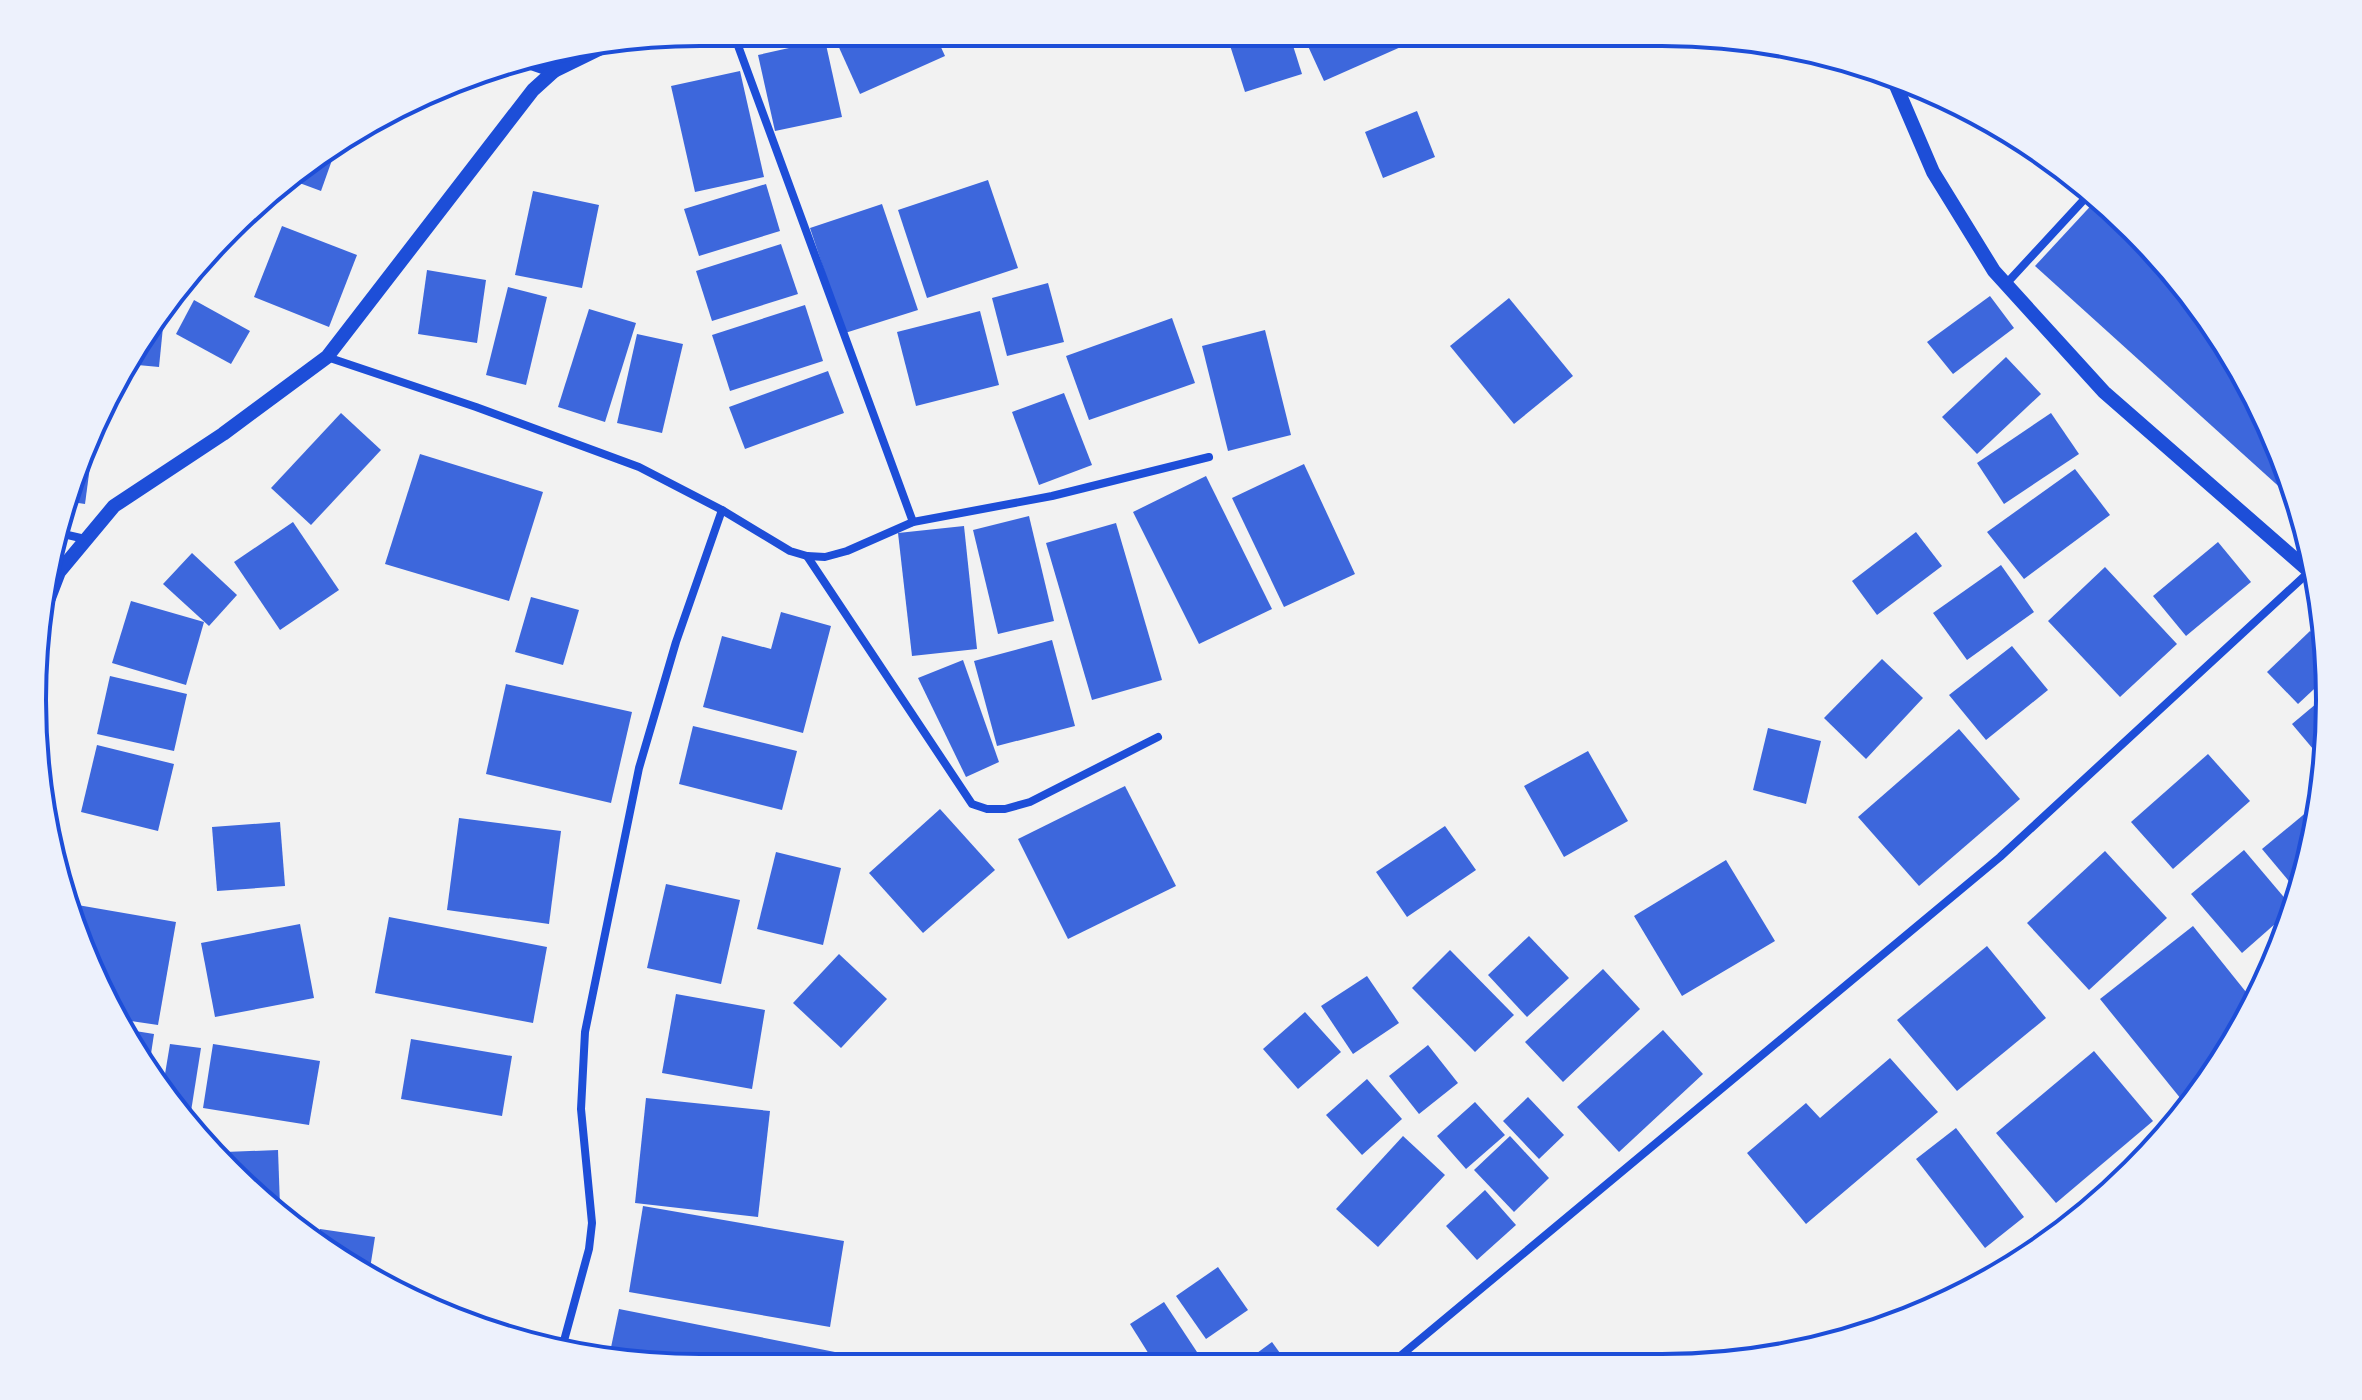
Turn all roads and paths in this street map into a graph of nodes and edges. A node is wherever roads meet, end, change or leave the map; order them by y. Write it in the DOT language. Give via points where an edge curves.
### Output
graph roads {
  1 [pos="738,46"];
  2 [pos="582,57"];
  3 [pos="540,66"];
  4 [pos="554,71"];
  5 [pos="1898,91"];
  6 [pos="2083,200"];
  7 [pos="2006,284"];
  8 [pos="327,357"];
  9 [pos="1209,457"];
  10 [pos="722,510"];
  11 [pos="913,522"];
  12 [pos="67,535"];
  13 [pos="85,539"];
  14 [pos="807,556"];
  15 [pos="2301,564"];
  16 [pos="59,572"];
  17 [pos="2305,583"];
  18 [pos="1158,737"];
  19 [pos="564,1339"];
  20 [pos="1403,1354"];
  1 -- 11 [label="street"];
  2 -- 4 [label="street"];
  3 -- 4 [label="street"];
  4 -- 8 [label="street" via="533,90"];
  5 -- 7 [label="street" via="1933,172"];
  6 -- 7 [label="street"];
  7 -- 15 [label="street" via="2104,392"];
  8 -- 10 [label="street" via="639,467"];
  8 -- 13 [label="street" via="114,506"];
  9 -- 11 [label="street" via="1052,496"];
  10 -- 14 [label="street"];
  10 -- 19 [label="street" via="639,768 585,1032 581,1109 592,1223"];
  11 -- 14 [label="street" via="847,551"];
  12 -- 13 [label="street"];
  13 -- 16 [label="street"];
  14 -- 18 [label="street" via="972,804 1005,809 1030,802"];
  17 -- 20 [label="street" via="2000,857"];
}
